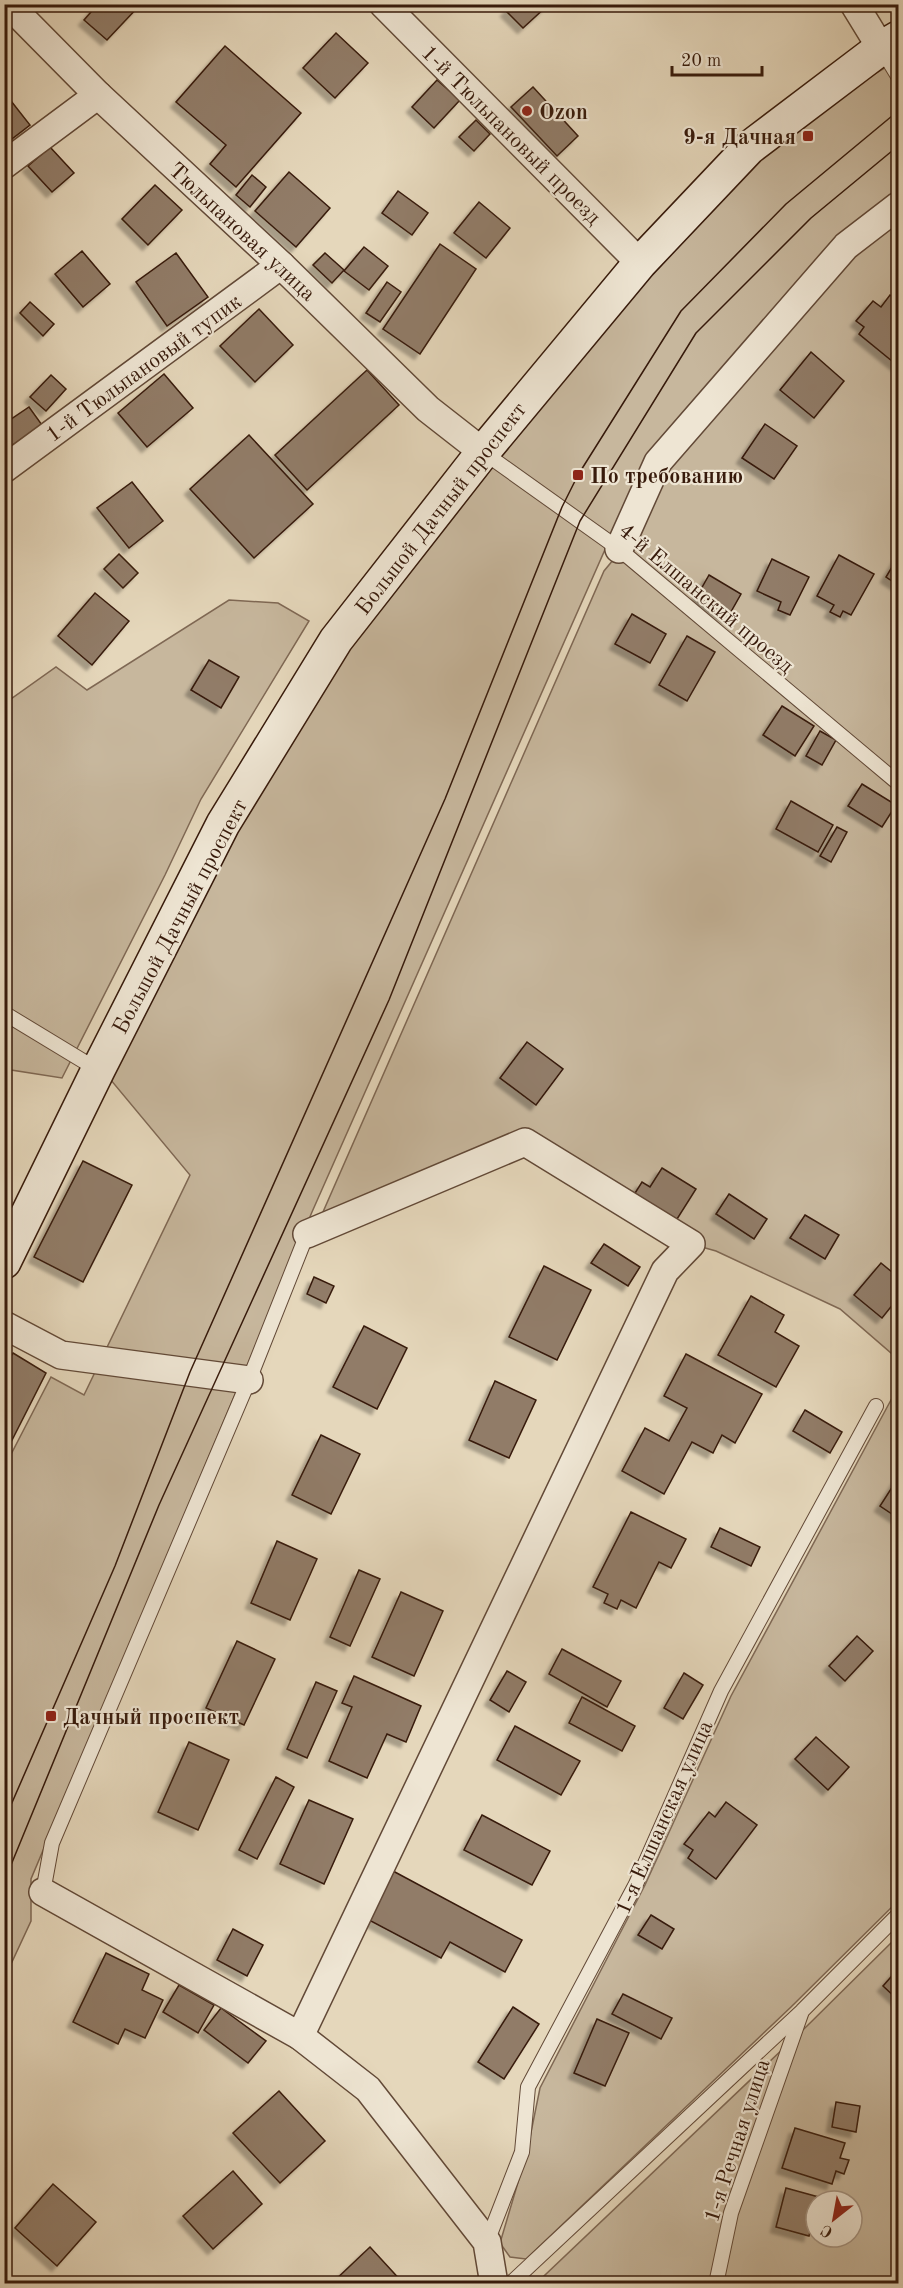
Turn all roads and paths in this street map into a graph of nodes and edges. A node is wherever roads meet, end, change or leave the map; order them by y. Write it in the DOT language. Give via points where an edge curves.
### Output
graph roads {
  1 [pos="8,4"];
  2 [pos="384,4"];
  3 [pos="854,4"];
  4 [pos="890,43"];
  5 [pos="898,76"];
  6 [pos="98,95"];
  7 [pos="4,165"];
  8 [pos="898,206"];
  9 [pos="640,263"];
  10 [pos="281,265"];
  11 [pos="483,452"];
  12 [pos="4,469"];
  13 [pos="619,549"];
  14 [pos="898,783"];
  15 [pos="4,1013"];
  16 [pos="98,1070"];
  17 [pos="307,1234"];
  18 [pos="4,1262"];
  19 [pos="4,1325"];
  20 [pos="249,1380"];
  21 [pos="876,1406"];
  22 [pos="43,1892"];
  23 [pos="898,1915"];
  24 [pos="802,2011"];
  25 [pos="300,2036"];
  26 [pos="488,2242"];
  27 [pos="494,2283"];
  28 [pos="510,2283"];
  29 [pos="716,2283"];
  1 -- 6 [label="street, Тюльпановая улица"];
  2 -- 9 [label="street, 1-й Тюльпановый проезд"];
  3 -- 4 [label="street"];
  4 -- 5 [label="lane"];
  4 -- 9 [label="main road, Большой Дачный проспект" via="749,148"];
  6 -- 7 [label="street"];
  6 -- 10 [label="street, Тюльпановая улица"];
  8 -- 13 [label="street" via="846,246 658,462"];
  9 -- 11 [label="main road, Большой Дачный проспект"];
  10 -- 11 [label="street, Тюльпановая улица" via="428,409"];
  10 -- 12 [label="street, 1-й Тюльпановый тупик"];
  11 -- 13 [label="lane, 4-й Елшанский проезд"];
  11 -- 16 [label="main road, Большой Дачный проспект" via="336,640 223,824"];
  13 -- 14 [label="lane, 4-й Елшанский проезд"];
  15 -- 16 [label="lane"];
  16 -- 18 [label="main road, Большой Дачный проспект"];
  17 -- 20 [label="lane"];
  17 -- 25 [label="street" via="525,1142 691,1244 665,1271"];
  19 -- 20 [label="street" via="61,1355"];
  20 -- 22 [label="lane" via="52,1843"];
  21 -- 26 [label="lane, 1-я Елшанская улица" via="721,1691 636,1884 528,2087 522,2152"];
  22 -- 25 [label="street"];
  23 -- 24 [label="lane"];
  24 -- 28 [label="lane"];
  24 -- 29 [label="lane, 1-я Речная улица" via="732,2213"];
  25 -- 26 [label="street" via="368,2089"];
  26 -- 27 [label="street"];
}
